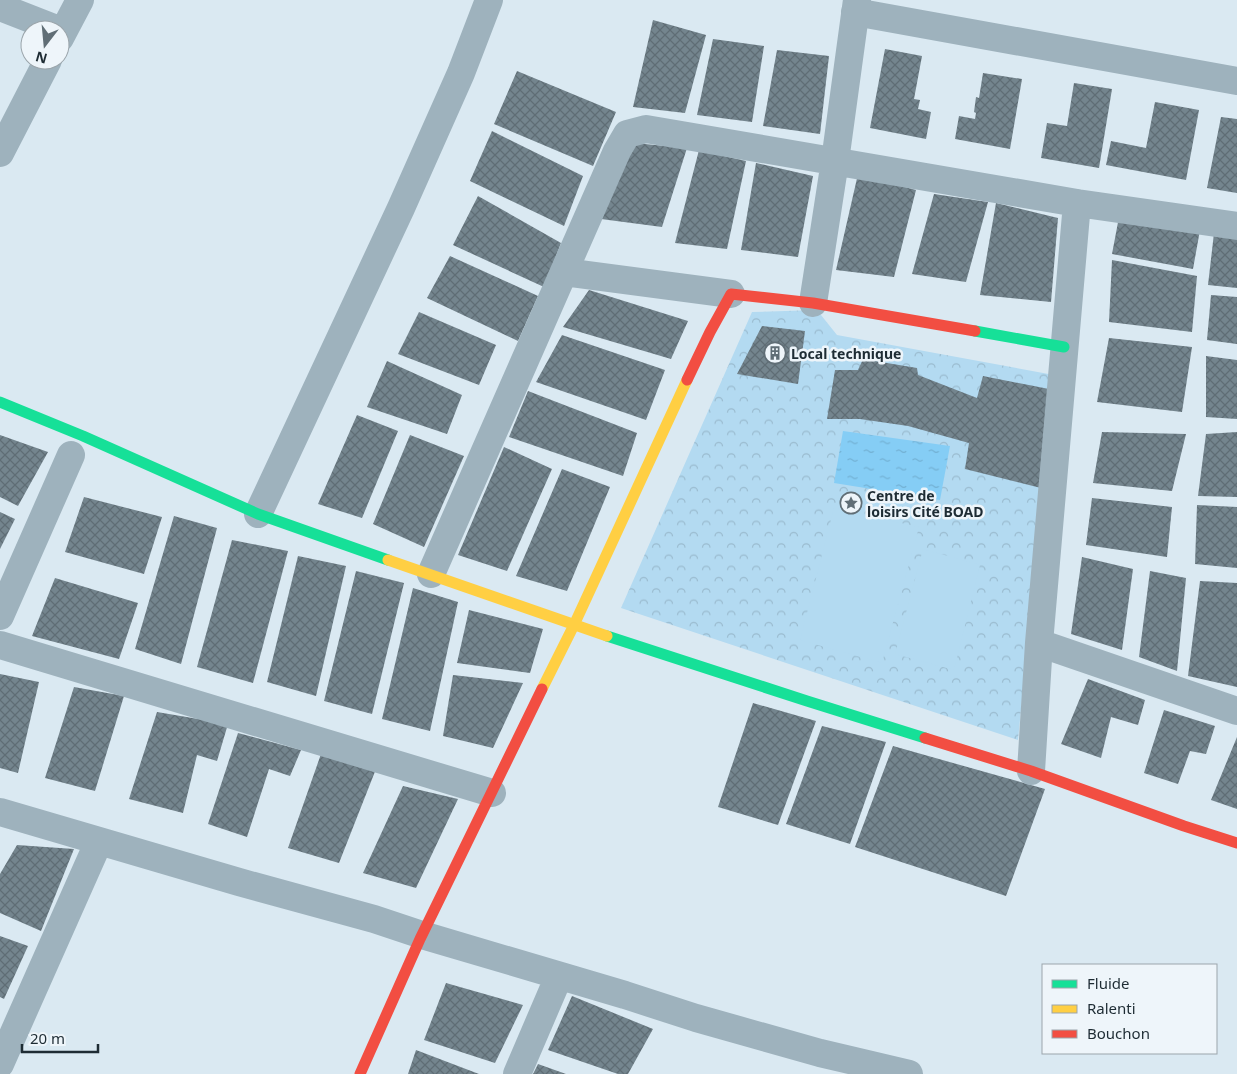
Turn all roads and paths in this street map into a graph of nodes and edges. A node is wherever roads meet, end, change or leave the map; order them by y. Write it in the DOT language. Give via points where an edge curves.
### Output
graph roads {
  1 [pos="80,0"];
  2 [pos="489,0"];
  3 [pos="856,6"];
  4 [pos="0,7"];
  5 [pos="32,20"];
  6 [pos="68,20"];
  7 [pos="43,70"];
  8 [pos="1237,81"];
  9 [pos="0,153"];
  10 [pos="835,161"];
  11 [pos="1077,203"];
  12 [pos="1237,226"];
  13 [pos="564,272"];
  14 [pos="731,294"];
  15 [pos="813,304"];
  16 [pos="1064,347"];
  17 [pos="0,402"];
  18 [pos="71,455"];
  19 [pos="258,514"];
  20 [pos="431,574"];
  21 [pos="0,616"];
  22 [pos="574,625"];
  23 [pos="1039,643"];
  24 [pos="0,644"];
  25 [pos="1237,711"];
  26 [pos="1031,771"];
  27 [pos="492,793"];
  28 [pos="0,812"];
  29 [pos="99,841"];
  30 [pos="1237,843"];
  31 [pos="422,935"];
  32 [pos="559,976"];
  33 [pos="0,1064"];
  34 [pos="360,1074"];
  35 [pos="517,1074"];
  36 [pos="909,1074"];
  1 -- 6 [label="street"];
  2 -- 19 [label="street" via="461,73 401,208"];
  3 -- 8 [label="street"];
  3 -- 10 [label="street"];
  4 -- 5 [label="street"];
  7 -- 9 [label="street"];
  10 -- 11 [label="street"];
  10 -- 13 [label="street" via="646,129 627,134"];
  10 -- 15 [label="street"];
  11 -- 12 [label="street"];
  11 -- 16 [label="street"];
  13 -- 14 [label="street"];
  13 -- 20 [label="street"];
  14 -- 15 [label="street"];
  14 -- 22 [label="street" via="710,332"];
  15 -- 16 [label="street"];
  16 -- 23 [label="street"];
  17 -- 19 [label="street"];
  18 -- 21 [label="street"];
  19 -- 20 [label="street"];
  20 -- 22 [label="street"];
  22 -- 26 [label="street"];
  22 -- 27 [label="street"];
  23 -- 25 [label="street"];
  23 -- 26 [label="street"];
  24 -- 27 [label="street"];
  26 -- 30 [label="street"];
  27 -- 31 [label="street"];
  28 -- 29 [label="street"];
  29 -- 31 [label="street"];
  29 -- 33 [label="street"];
  31 -- 32 [label="street"];
  31 -- 34 [label="street"];
  32 -- 35 [label="street"];
  32 -- 36 [label="street" via="820,1053"];
}
